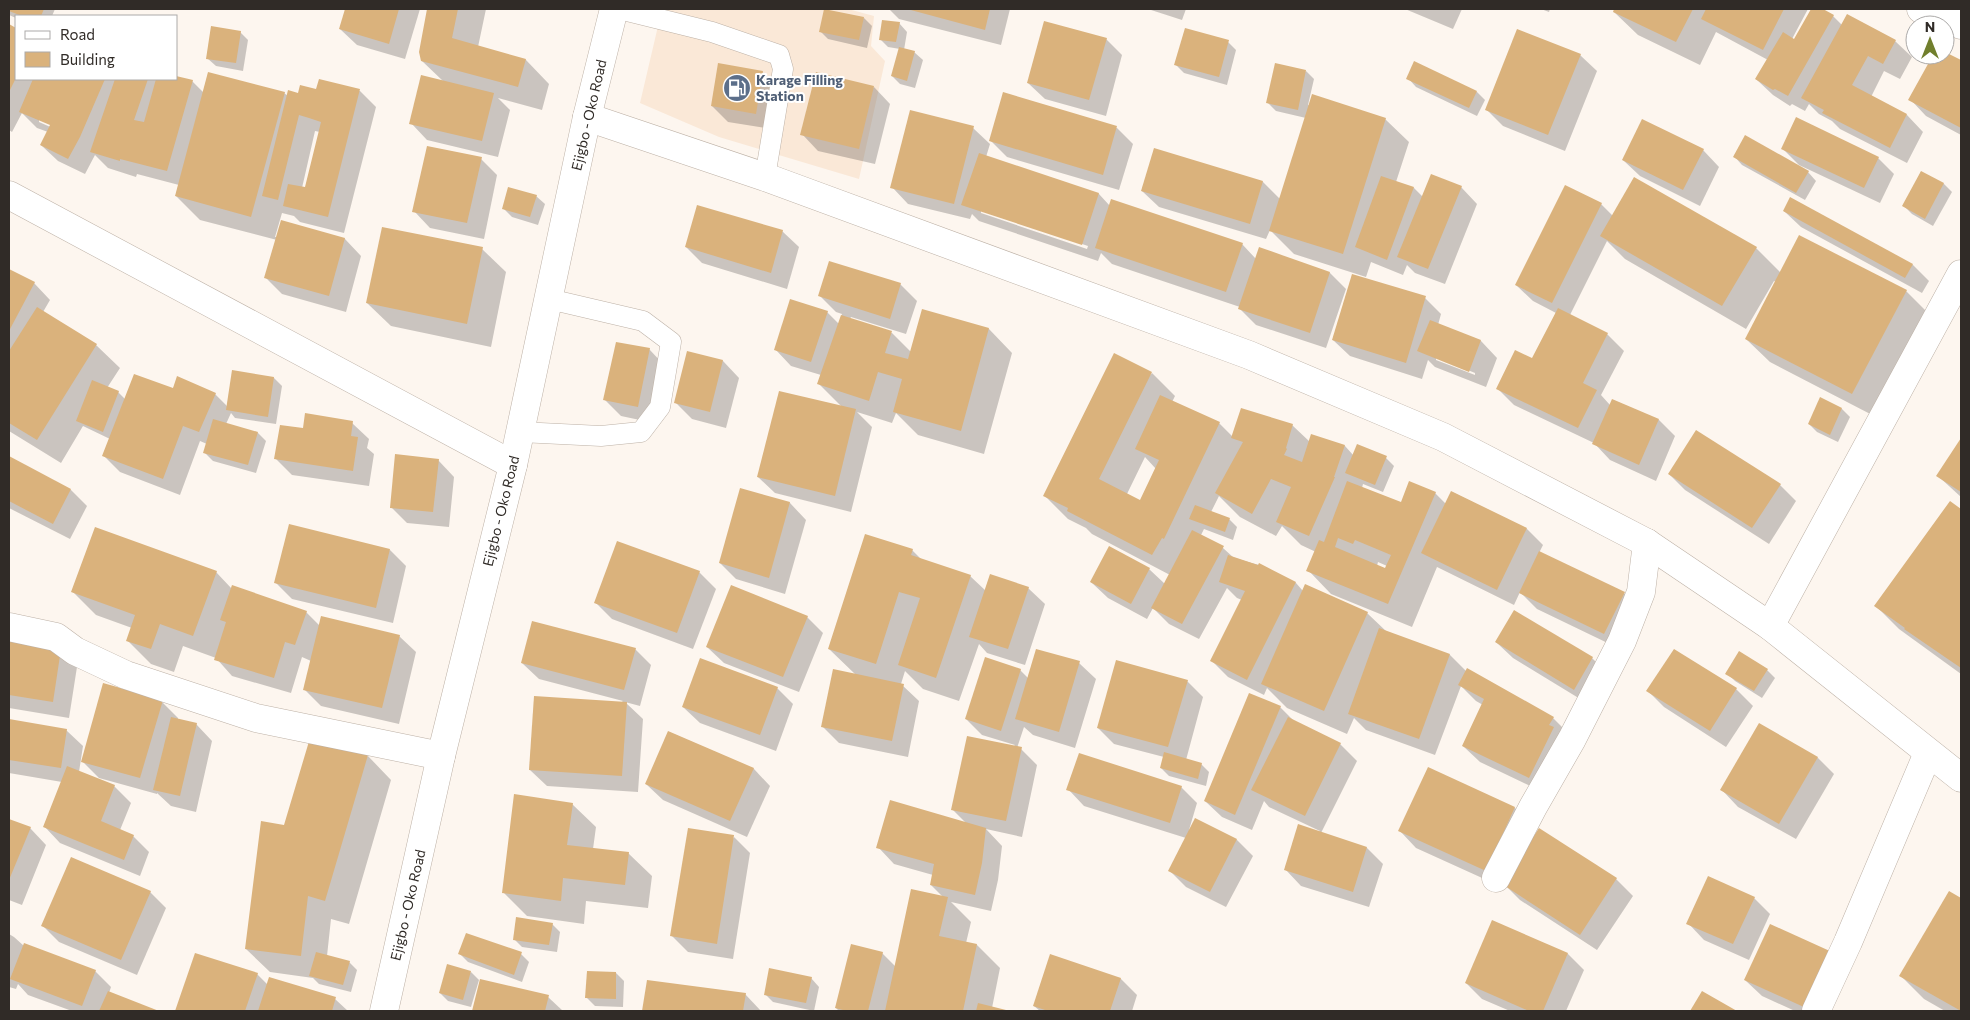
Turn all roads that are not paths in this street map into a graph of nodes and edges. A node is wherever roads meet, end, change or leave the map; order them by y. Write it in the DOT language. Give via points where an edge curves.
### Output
graph roads {
  1 [pos="614,9"];
  2 [pos="619,9"];
  3 [pos="1922,9"];
  4 [pos="1961,26"];
  5 [pos="587,117"];
  6 [pos="765,177"];
  7 [pos="9,195"];
  8 [pos="1961,274"];
  9 [pos="548,298"];
  10 [pos="520,432"];
  11 [pos="513,465"];
  12 [pos="1647,543"];
  13 [pos="1770,626"];
  14 [pos="9,627"];
  15 [pos="1928,753"];
  16 [pos="441,756"];
  17 [pos="1961,778"];
  18 [pos="1496,878"];
  19 [pos="384,1011"];
  20 [pos="1816,1011"];
  1 -- 5 [label="street, Ejigbo - Oko Road"];
  2 -- 6 [label="lane" via="712,32 779,54 783,69"];
  3 -- 4 [label="street"];
  5 -- 6 [label="street"];
  5 -- 9 [label="street, Ejigbo - Oko Road"];
  6 -- 12 [label="street" via="1258,359 1443,437"];
  7 -- 11 [label="street"];
  8 -- 13 [label="street"];
  9 -- 10 [label="street, Ejigbo - Oko Road"];
  9 -- 10 [label="lane" via="643,321 671,342 660,407 641,432 601,436"];
  10 -- 11 [label="street, Ejigbo - Oko Road"];
  11 -- 16 [label="street, Ejigbo - Oko Road"];
  12 -- 13 [label="street"];
  12 -- 18 [label="street" via="1641,592 1622,641"];
  13 -- 15 [label="street"];
  14 -- 16 [label="street" via="56,636 75,651 126,675 256,718"];
  15 -- 17 [label="street"];
  15 -- 20 [label="street"];
  16 -- 19 [label="street, Ejigbo - Oko Road"];
}
